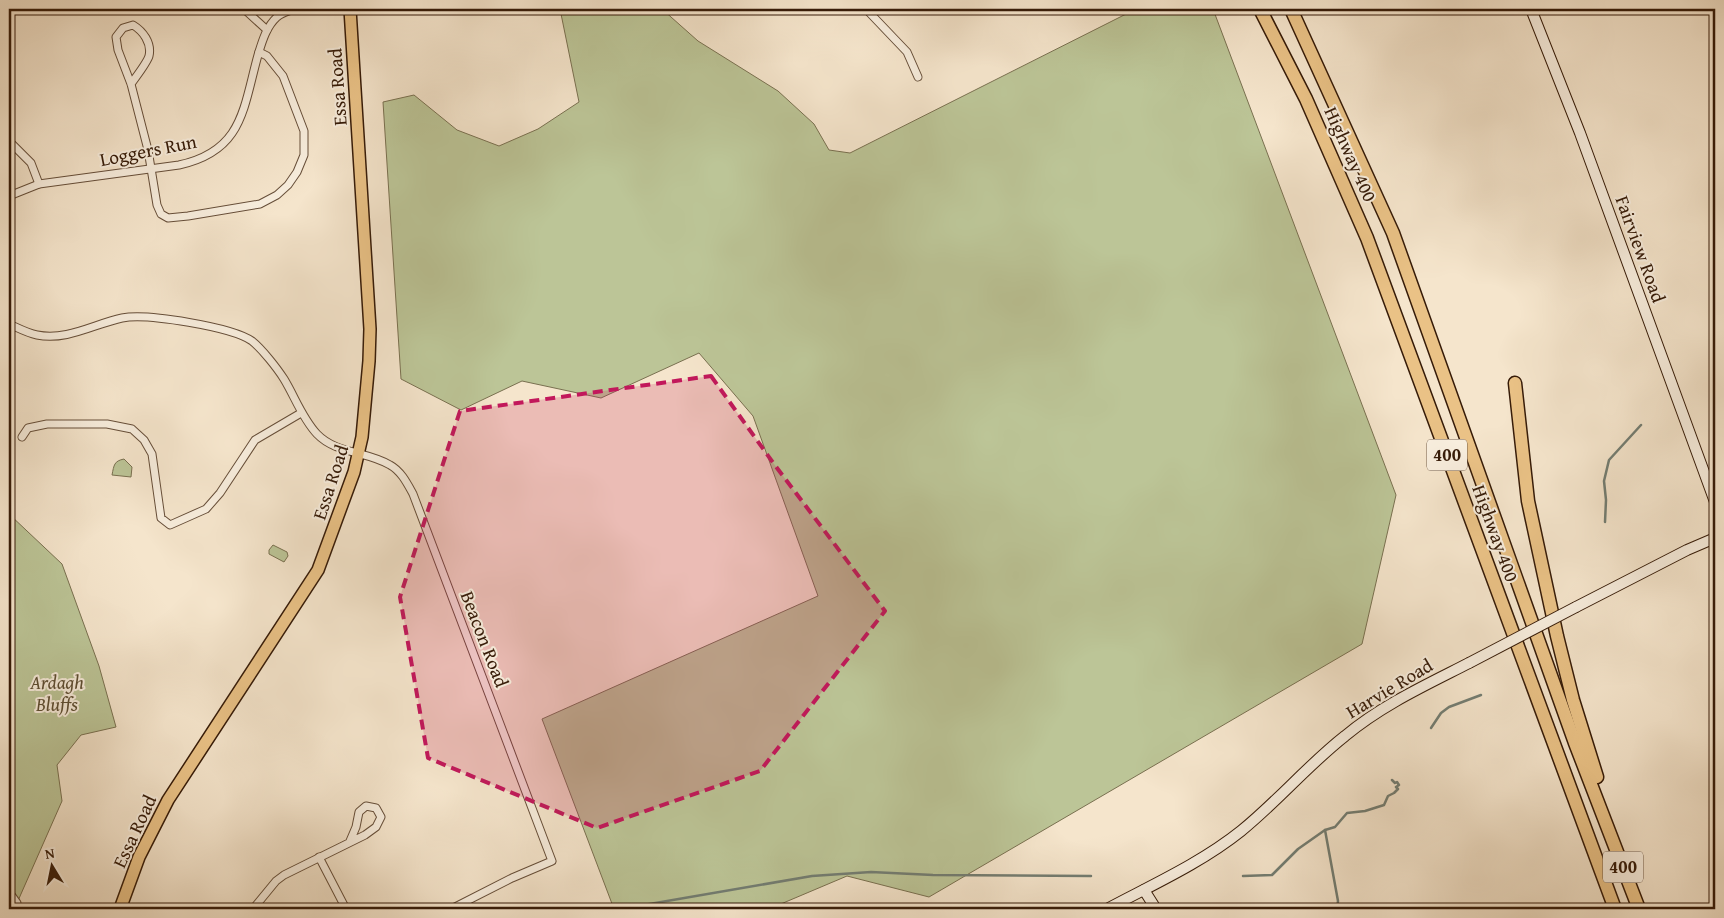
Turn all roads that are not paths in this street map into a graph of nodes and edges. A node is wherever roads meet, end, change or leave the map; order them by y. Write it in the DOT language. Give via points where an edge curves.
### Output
graph roads {
  1 [pos="244,9"];
  2 [pos="294,9"];
  3 [pos="350,9"];
  4 [pos="866,9"];
  5 [pos="1260,9"];
  6 [pos="1291,9"];
  7 [pos="1531,9"];
  8 [pos="267,30"];
  9 [pos="259,52"];
  10 [pos="918,77"];
  11 [pos="131,84"];
  12 [pos="9,142"];
  13 [pos="151,169"];
  14 [pos="40,184"];
  15 [pos="9,196"];
  16 [pos="9,324"];
  17 [pos="1515,383"];
  18 [pos="301,413"];
  19 [pos="22,437"];
  20 [pos="358,454"];
  21 [pos="1715,502"];
  22 [pos="1715,538"];
  23 [pos="1607,826"];
  24 [pos="350,841"];
  25 [pos="319,857"];
  26 [pos="1144,890"];
  27 [pos="9,892"];
  28 [pos="17,909"];
  29 [pos="120,909"];
  30 [pos="253,909"];
  31 [pos="346,909"];
  32 [pos="451,909"];
  33 [pos="1107,909"];
  34 [pos="1156,909"];
  35 [pos="1615,909"];
  36 [pos="1639,909"];
  1 -- 8 [label="street"];
  2 -- 8 [label="street, Loggers Run" via="278,16"];
  3 -- 20 [label="main road, Essa Road" via="370,329 370,361"];
  4 -- 10 [label="street" via="907,52"];
  5 -- 35 [label="highway, Highway 400 / 400" via="1306,99 1367,238"];
  6 -- 23 [label="highway, Highway 400 / 400" via="1393,233"];
  7 -- 21 [label="street, Fairview Road" via="1580,133"];
  8 -- 9 [label="street, Loggers Run"];
  9 -- 13 [label="street, Loggers Run" via="239,122 226,142 198,160"];
  9 -- 13 [label="street" via="267,56 283,76 304,131 304,155 288,185 260,204 168,218 161,214 157,205"];
  11 -- 11 [label="street" via="149,57 148,43 142,31 133,25 123,28 116,37"];
  11 -- 13 [label="street"];
  12 -- 14 [label="street" via="31,163"];
  13 -- 14 [label="street, Loggers Run"];
  14 -- 15 [label="street, Loggers Run"];
  16 -- 18 [label="street" via="38,335 57,336 124,318 168,319 220,329 251,341 284,378"];
  17 -- 23 [label="highway" via="1528,501 1557,636 1600,789"];
  18 -- 19 [label="street" via="255,440 206,510 170,525 160,518 152,454 132,429 108,424 47,424 28,428"];
  18 -- 20 [label="street" via="325,441"];
  20 -- 29 [label="main road, Essa Road" via="318,570 168,800 139,857"];
  20 -- 32 [label="street, Beacon Road" via="390,465 402,476 413,494 552,861"];
  22 -- 26 [label="street, Harvie Road, bridge" via="1372,715 1329,749 1241,831"];
  23 -- 36 [label="highway, Highway 400 / 400"];
  24 -- 24 [label="street" via="376,827 381,817 376,808 366,806 359,812"];
  24 -- 25 [label="street"];
  25 -- 30 [label="street" via="276,881"];
  25 -- 31 [label="street"];
  26 -- 33 [label="street, Harvie Road"];
  26 -- 34 [label="street"];
  27 -- 28 [label="street" via="17,903"];
}
